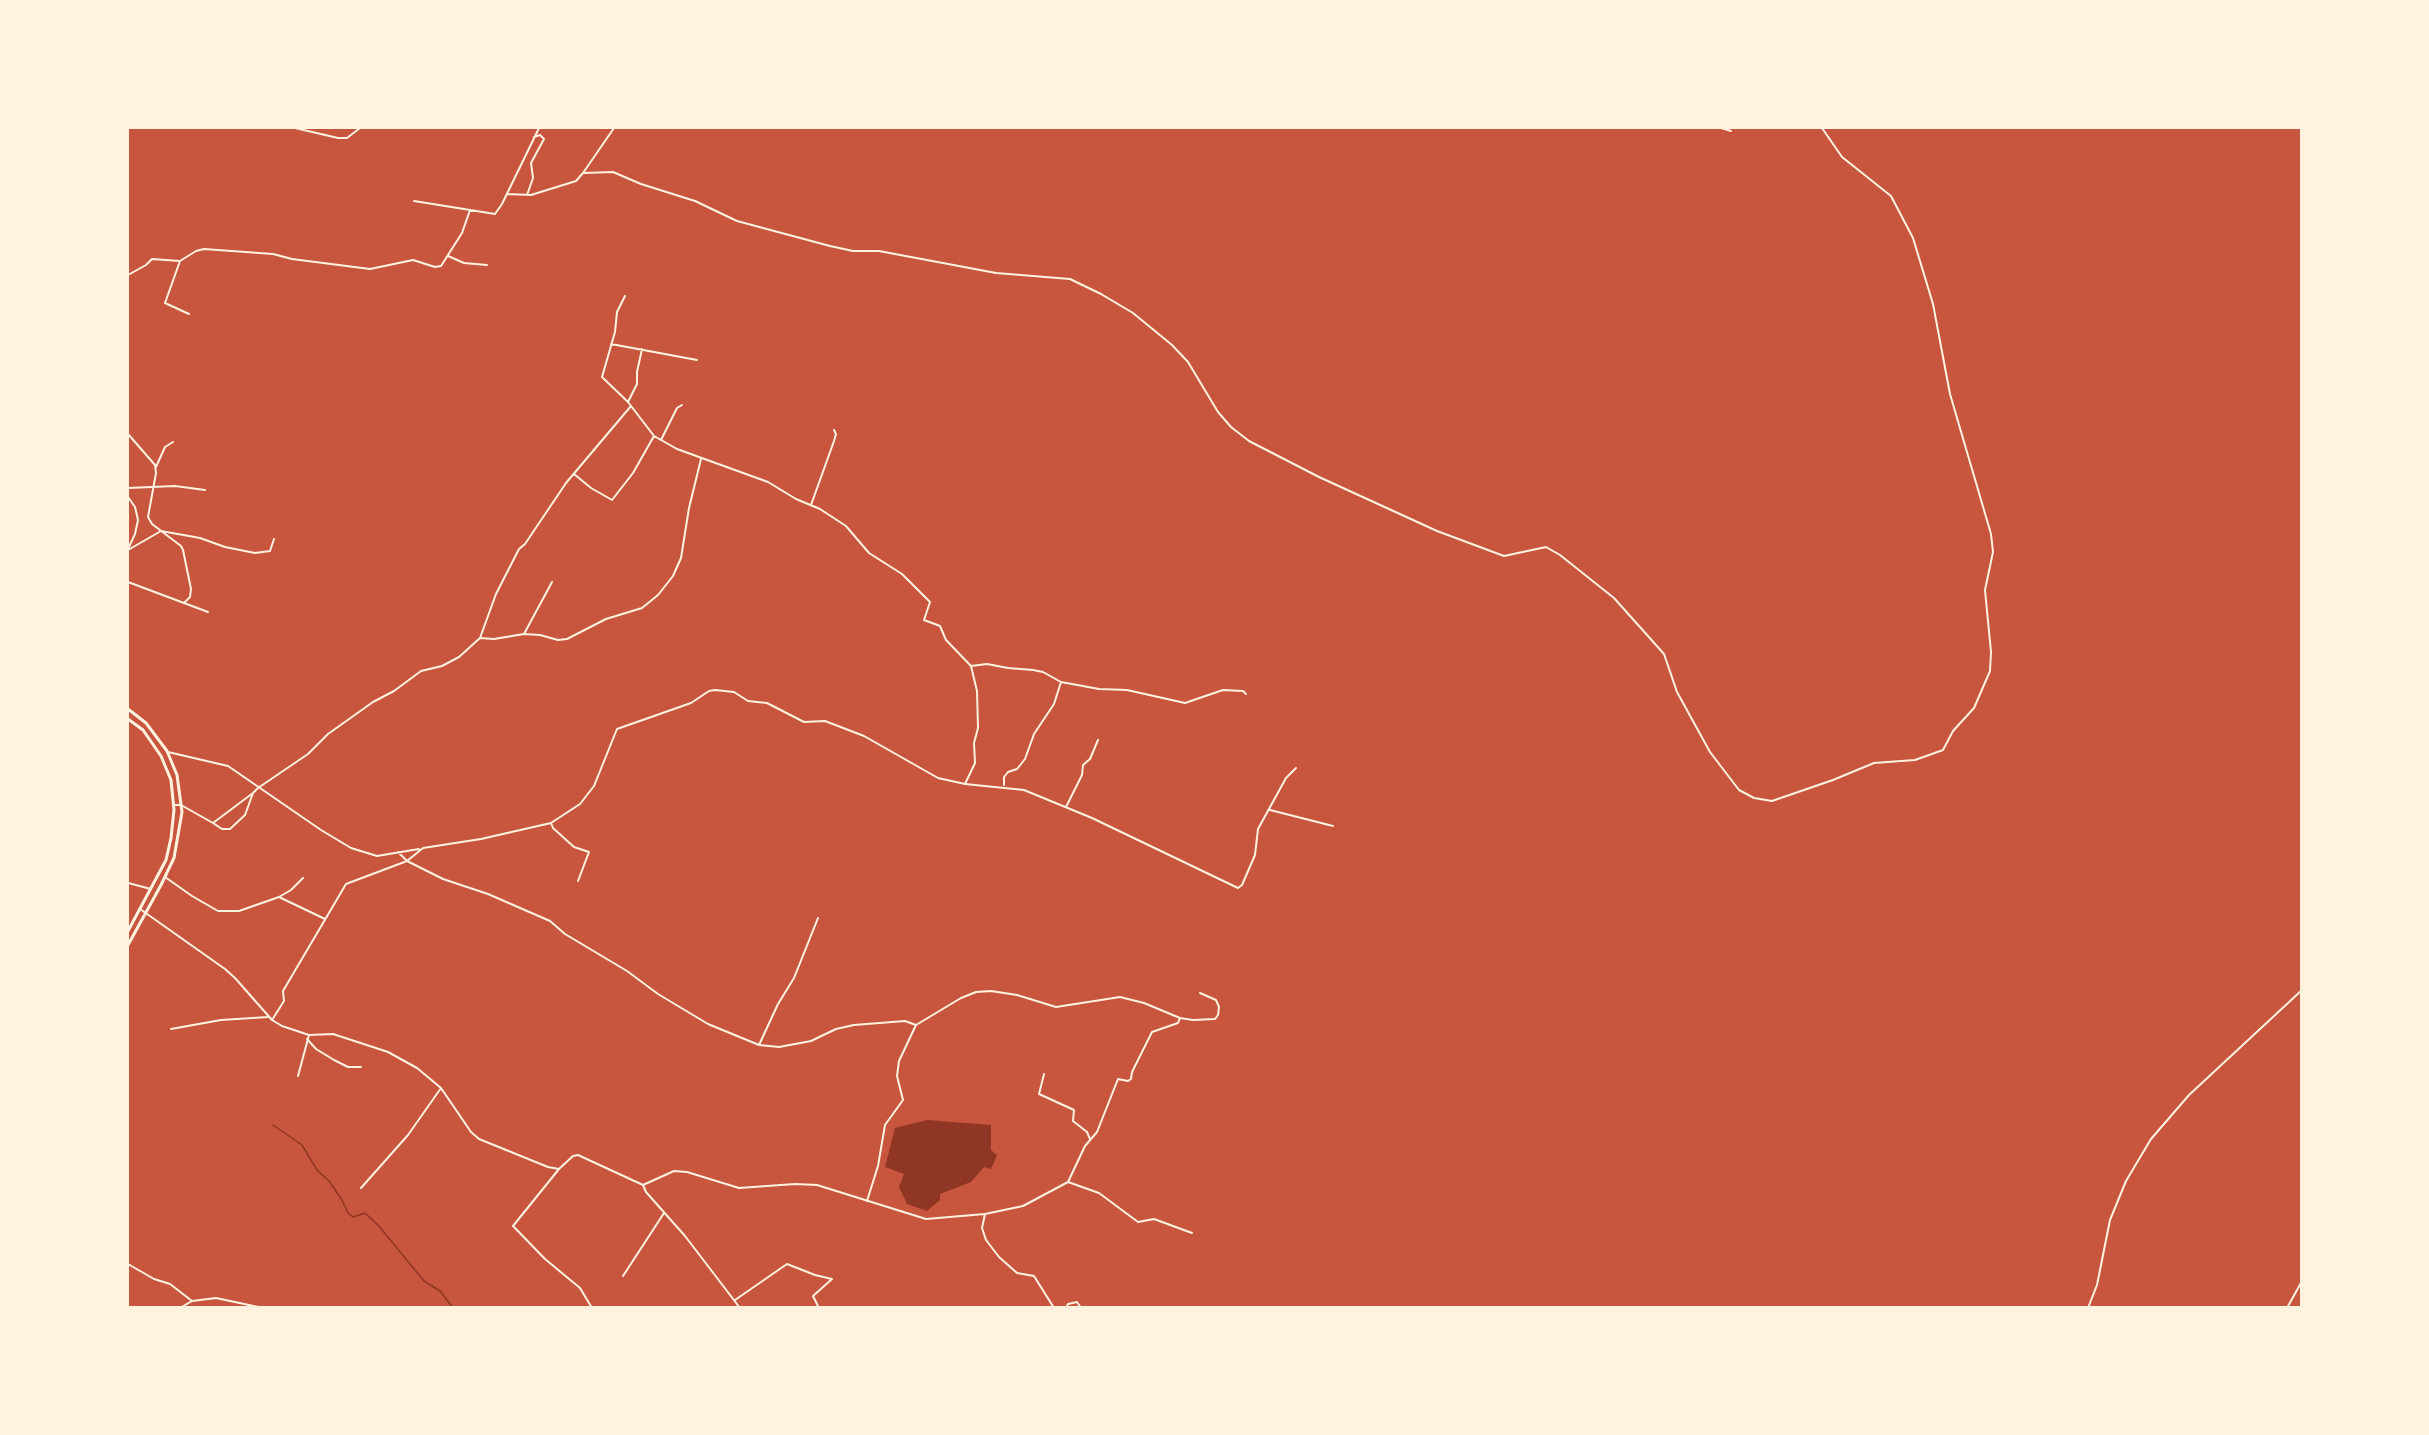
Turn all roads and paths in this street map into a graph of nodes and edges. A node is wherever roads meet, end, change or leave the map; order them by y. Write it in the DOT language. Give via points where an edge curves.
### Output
graph roads {
  1 [pos="295,128"];
  2 [pos="323,128"];
  3 [pos="360,128"];
  4 [pos="539,128"];
  5 [pos="614,128"];
  6 [pos="1721,128"];
  7 [pos="1822,128"];
  8 [pos="1731,131"];
  9 [pos="326,134"];
  10 [pos="534,137"];
  11 [pos="583,173"];
  12 [pos="507,194"];
  13 [pos="526,196"];
  14 [pos="414,201"];
  15 [pos="470,210"];
  16 [pos="448,256"];
  17 [pos="180,261"];
  18 [pos="487,265"];
  19 [pos="128,274"];
  20 [pos="625,296"];
  21 [pos="189,314"];
  22 [pos="611,344"];
  23 [pos="642,349"];
  24 [pos="697,360"];
  25 [pos="628,402"];
  26 [pos="682,405"];
  27 [pos="631,406"];
  28 [pos="834,430"];
  29 [pos="128,434"];
  30 [pos="654,436"];
  31 [pos="661,440"];
  32 [pos="173,442"];
  33 [pos="701,459"];
  34 [pos="156,467"];
  35 [pos="574,474"];
  36 [pos="128,488"];
  37 [pos="154,488"];
  38 [pos="205,490"];
  39 [pos="128,497"];
  40 [pos="811,505"];
  41 [pos="161,531"];
  42 [pos="274,539"];
  43 [pos="128,550"];
  44 [pos="128,582"];
  45 [pos="552,582"];
  46 [pos="185,602"];
  47 [pos="208,612"];
  48 [pos="524,634"];
  49 [pos="480,638"];
  50 [pos="971,666"];
  51 [pos="1060,682"];
  52 [pos="1246,694"];
  53 [pos="128,709"];
  54 [pos="128,719"];
  55 [pos="1098,740"];
  56 [pos="167,751"];
  57 [pos="1296,768"];
  58 [pos="965,784"];
  59 [pos="1004,787"];
  60 [pos="258,788"];
  61 [pos="253,794"];
  62 [pos="174,805"];
  63 [pos="181,805"];
  64 [pos="1066,807"];
  65 [pos="1270,810"];
  66 [pos="213,823"];
  67 [pos="551,823"];
  68 [pos="1333,826"];
  69 [pos="419,849"];
  70 [pos="406,850"];
  71 [pos="398,852"];
  72 [pos="412,857"];
  73 [pos="407,861"];
  74 [pos="165,877"];
  75 [pos="303,878"];
  76 [pos="578,882"];
  77 [pos="128,883"];
  78 [pos="151,889"];
  79 [pos="279,897"];
  80 [pos="140,909"];
  81 [pos="146,912"];
  82 [pos="818,918"];
  83 [pos="326,919"];
  84 [pos="128,931"];
  85 [pos="128,945"];
  86 [pos="2301,990"];
  87 [pos="1200,993"];
  88 [pos="268,1017"];
  89 [pos="1180,1018"];
  90 [pos="272,1020"];
  91 [pos="916,1025"];
  92 [pos="171,1029"];
  93 [pos="309,1035"];
  94 [pos="307,1040"];
  95 [pos="759,1045"];
  96 [pos="361,1067"];
  97 [pos="1044,1074"];
  98 [pos="298,1076"];
  99 [pos="441,1088"];
  100 [pos="1090,1139"];
  101 [pos="559,1169"];
  102 [pos="1068,1182"];
  103 [pos="643,1185"];
  104 [pos="361,1188"];
  105 [pos="867,1201"];
  106 [pos="664,1213"];
  107 [pos="985,1214"];
  108 [pos="1192,1233"];
  109 [pos="128,1264"];
  110 [pos="623,1276"];
  111 [pos="2301,1281"];
  112 [pos="734,1300"];
  113 [pos="192,1301"];
  114 [pos="180,1308"];
  115 [pos="263,1308"];
  116 [pos="592,1308"];
  117 [pos="740,1308"];
  118 [pos="819,1308"];
  119 [pos="1054,1308"];
  120 [pos="1066,1308"];
  121 [pos="1081,1308"];
  122 [pos="2088,1308"];
  123 [pos="2288,1308"];
  1 -- 9 [label="street"];
  2 -- 9 [label="street"];
  3 -- 9 [label="street" via="347,138"];
  4 -- 10 [label="street"];
  5 -- 11 [label="street"];
  6 -- 8 [label="street"];
  7 -- 11 [label="street" via="1842,157 1891,196 1913,238 1933,304 1950,394 1991,534 1993,552 1985,590 1990,671 1974,708 1953,731 1944,750 1915,760 1874,763 1772,801 1738,790 1710,752 1677,692 1664,654 1614,598 1560,555 1546,547 1504,556 1437,531 1249,441 1218,412 1188,362 1172,345 1101,294 1070,279 996,273 830,246 738,221 614,172"];
  10 -- 12 [label="street"];
  10 -- 13 [label="street" via="540,135 544,139 531,163 533,178"];
  11 -- 13 [label="street" via="576,181"];
  12 -- 13 [label="street"];
  12 -- 15 [label="street" via="495,214"];
  14 -- 15 [label="street"];
  15 -- 16 [label="street"];
  16 -- 17 [label="street" via="441,266 435,267 413,260 370,269 292,260 273,254 214,250 196,251"];
  16 -- 18 [label="street" via="464,263"];
  17 -- 19 [label="street" via="152,259"];
  17 -- 21 [label="street" via="165,303"];
  20 -- 22 [label="street" via="617,312"];
  22 -- 23 [label="street"];
  22 -- 25 [label="street" via="602,377"];
  23 -- 24 [label="street"];
  23 -- 25 [label="street" via="637,384"];
  25 -- 27 [label="street"];
  26 -- 31 [label="street"];
  27 -- 30 [label="street"];
  27 -- 35 [label="street"];
  28 -- 40 [label="street" via="834,441"];
  29 -- 34 [label="street"];
  30 -- 31 [label="street"];
  30 -- 35 [label="street" via="612,500"];
  31 -- 33 [label="street"];
  32 -- 34 [label="street" via="165,447"];
  33 -- 40 [label="street" via="768,482"];
  33 -- 48 [label="street" via="681,558 663,590 642,608 606,619 567,639"];
  34 -- 37 [label="street"];
  35 -- 49 [label="street" via="513,558"];
  36 -- 37 [label="street"];
  37 -- 38 [label="street"];
  37 -- 41 [label="street" via="148,517"];
  39 -- 43 [label="street" via="138,520"];
  40 -- 50 [label="street" via="846,526 868,553 922,592 930,602 924,621 940,626 945,640"];
  41 -- 42 [label="street" via="255,553 270,551"];
  41 -- 43 [label="street"];
  41 -- 46 [label="street" via="183,550 191,589"];
  44 -- 46 [label="street"];
  45 -- 48 [label="street"];
  46 -- 47 [label="street"];
  48 -- 49 [label="street"];
  49 -- 60 [label="street" via="450,662 422,671 373,702"];
  50 -- 51 [label="street" via="987,664 1032,670"];
  50 -- 58 [label="street" via="977,691 978,728 975,763"];
  51 -- 52 [label="street" via="1127,690 1185,703 1222,690"];
  51 -- 59 [label="street" via="1054,704 1034,734 1024,759 1004,777"];
  53 -- 56 [label="main road" via="146,723"];
  54 -- 62 [label="main road" via="143,730 161,756 171,780"];
  55 -- 64 [label="street"];
  56 -- 60 [label="street" via="224,764"];
  56 -- 63 [label="main road" via="177,775"];
  57 -- 65 [label="street" via="1286,778"];
  58 -- 59 [label="street"];
  58 -- 67 [label="street" via="938,778 864,736 825,720 804,722 767,703 715,690 691,703 617,729 594,786 580,804"];
  59 -- 64 [label="street" via="1024,789"];
  60 -- 61 [label="street"];
  60 -- 71 [label="street" via="351,848 377,856"];
  61 -- 66 [label="street"];
  61 -- 66 [label="street" via="245,815 230,829"];
  62 -- 63 [label="street"];
  62 -- 78 [label="main road" via="167,854"];
  63 -- 66 [label="street"];
  63 -- 74 [label="main road" via="179,839"];
  64 -- 65 [label="street" via="1238,888 1255,855 1258,829"];
  65 -- 68 [label="street"];
  67 -- 69 [label="street"];
  67 -- 76 [label="street" via="574,847 589,852"];
  69 -- 70 [label="street"];
  69 -- 72 [label="street"];
  70 -- 71 [label="street"];
  70 -- 72 [label="street"];
  71 -- 73 [label="street"];
  72 -- 73 [label="street"];
  73 -- 83 [label="street" via="346,884"];
  73 -- 95 [label="street" via="550,921 708,1024"];
  74 -- 79 [label="street" via="218,911 239,911"];
  74 -- 81 [label="main road"];
  75 -- 79 [label="street"];
  77 -- 78 [label="street"];
  78 -- 80 [label="main road"];
  79 -- 83 [label="street"];
  80 -- 81 [label="street"];
  80 -- 84 [label="main road"];
  81 -- 85 [label="main road"];
  81 -- 88 [label="street" via="236,978"];
  82 -- 95 [label="street" via="794,978"];
  83 -- 90 [label="street" via="283,991 284,1000"];
  86 -- 122 [label="street" via="2189,1095 2151,1139 2126,1181 2110,1220 2097,1285"];
  87 -- 89 [label="street" via="1216,1000 1219,1007 1215,1019"];
  88 -- 90 [label="street"];
  88 -- 92 [label="street"];
  89 -- 91 [label="street" via="1120,997 1056,1007 991,991 961,998"];
  89 -- 100 [label="street" via="1178,1023 1152,1032 1131,1079 1118,1079 1097,1132"];
  90 -- 93 [label="street"];
  91 -- 95 [label="street" via="905,1021 854,1025 812,1041 779,1047"];
  91 -- 105 [label="street" via="899,1061 897,1076 903,1100 885,1125"];
  93 -- 94 [label="street"];
  93 -- 99 [label="street" via="333,1034 388,1052 417,1068"];
  94 -- 96 [label="street" via="334,1060 348,1067"];
  94 -- 98 [label="street"];
  97 -- 100 [label="street" via="1039,1094 1074,1110 1073,1121"];
  99 -- 101 [label="street" via="479,1139"];
  99 -- 104 [label="street" via="408,1135"];
  100 -- 102 [label="street"];
  101 -- 103 [label="street" via="578,1155"];
  101 -- 116 [label="street" via="513,1226 580,1288"];
  102 -- 107 [label="street" via="1023,1206"];
  102 -- 108 [label="street" via="1099,1193 1138,1222 1154,1219"];
  103 -- 105 [label="street" via="681,1171 739,1188 817,1185"];
  103 -- 106 [label="street"];
  105 -- 107 [label="street" via="926,1219"];
  106 -- 110 [label="street"];
  106 -- 112 [label="street"];
  107 -- 119 [label="street" via="981,1228 986,1240 1017,1273 1034,1276"];
  109 -- 113 [label="street" via="170,1284"];
  111 -- 123 [label="street"];
  112 -- 117 [label="street"];
  112 -- 118 [label="street" via="788,1264 832,1280 813,1296"];
  113 -- 114 [label="street"];
  113 -- 115 [label="street" via="216,1298"];
  120 -- 121 [label="street" via="1077,1302"];
}
